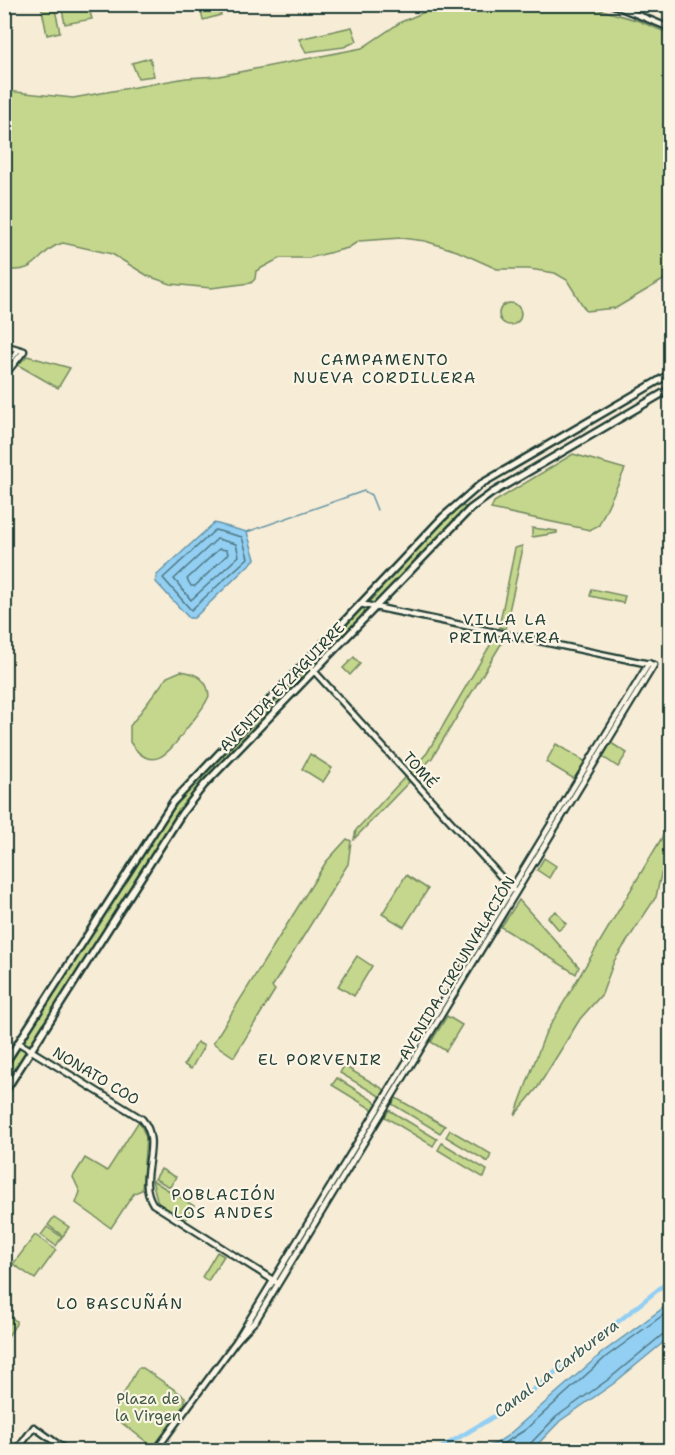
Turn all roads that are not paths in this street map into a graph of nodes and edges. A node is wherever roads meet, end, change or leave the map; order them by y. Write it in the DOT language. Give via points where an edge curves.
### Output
graph roads {
  1 [pos="611,4"];
  2 [pos="641,6"];
  3 [pos="637,14"];
  4 [pos="670,28"];
  5 [pos="4,345"];
  6 [pos="21,350"];
  7 [pos="4,368"];
  8 [pos="670,374"];
  9 [pos="4,376"];
  10 [pos="648,387"];
  11 [pos="670,389"];
  12 [pos="655,399"];
  13 [pos="502,471"];
  14 [pos="507,484"];
  15 [pos="443,517"];
  16 [pos="452,527"];
  17 [pos="384,579"];
  18 [pos="393,588"];
  19 [pos="360,604"];
  20 [pos="374,608"];
  21 [pos="305,661"];
  22 [pos="314,670"];
  23 [pos="515,891"];
  24 [pos="19,1043"];
  25 [pos="32,1050"];
  26 [pos="4,1065"];
  27 [pos="4,1093"];
  28 [pos="276,1282"];
  29 [pos="16,1450"];
  30 [pos="66,1450"];
  31 [pos="156,1450"];
  1 -- 3 [label="street"];
  2 -- 3 [label="street"];
  3 -- 4 [label="street"];
  5 -- 6 [label="street"];
  6 -- 7 [label="street"];
  6 -- 9 [label="street"];
  8 -- 10 [label="main road, AVENIDA EYZAGUIRRE"];
  10 -- 12 [label="main road"];
  10 -- 13 [label="main road, AVENIDA EYZAGUIRRE"];
  11 -- 12 [label="main road, AVENIDA EYZAGUIRRE"];
  12 -- 14 [label="main road, AVENIDA EYZAGUIRRE"];
  13 -- 14 [label="main road" via="502,480"];
  13 -- 15 [label="main road, AVENIDA EYZAGUIRRE" via="468,493"];
  14 -- 16 [label="main road, AVENIDA EYZAGUIRRE" via="478,502"];
  15 -- 16 [label="main road"];
  15 -- 17 [label="main road, AVENIDA EYZAGUIRRE"];
  16 -- 18 [label="main road, AVENIDA EYZAGUIRRE"];
  17 -- 18 [label="main road"];
  17 -- 19 [label="main road, AVENIDA EYZAGUIRRE"];
  18 -- 20 [label="main road, AVENIDA EYZAGUIRRE"];
  19 -- 20 [label="street"];
  19 -- 21 [label="main road, AVENIDA EYZAGUIRRE"];
  20 -- 22 [label="main road, AVENIDA EYZAGUIRRE"];
  20 -- 23 [label="street, AVENIDA CIRCUNVALACIÓN" via="652,664"];
  21 -- 22 [label="street, TOMÉ"];
  21 -- 24 [label="main road, AVENIDA EYZAGUIRRE" via="166,810"];
  22 -- 23 [label="street, TOMÉ"];
  22 -- 25 [label="main road, AVENIDA EYZAGUIRRE" via="186,807"];
  23 -- 28 [label="street, AVENIDA CIRCUNVALACIÓN"];
  24 -- 25 [label="street, NONATO COO"];
  24 -- 26 [label="main road, AVENIDA EYZAGUIRRE"];
  25 -- 27 [label="main road, AVENIDA EYZAGUIRRE"];
  25 -- 28 [label="street, NONATO COO" via="144,1120 151,1140 146,1186 155,1206"];
  28 -- 31 [label="street, AVENIDA CIRCUNVALACIÓN" via="256,1320"];
  29 -- 30 [label="street" via="34,1427"];
}
